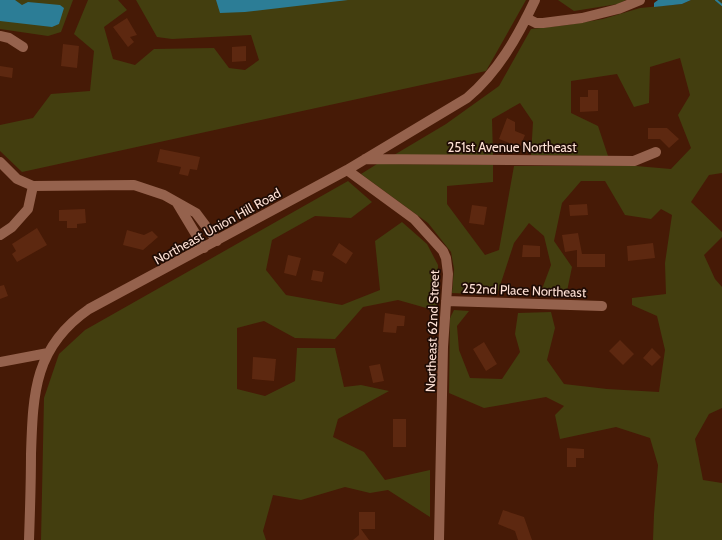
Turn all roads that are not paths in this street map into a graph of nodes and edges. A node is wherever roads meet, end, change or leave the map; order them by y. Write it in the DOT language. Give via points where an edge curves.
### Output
graph roads {
  1 [pos="535,0"];
  2 [pos="640,0"];
  3 [pos="526,18"];
  4 [pos="0,36"];
  5 [pos="23,47"];
  6 [pos="656,152"];
  7 [pos="365,159"];
  8 [pos="0,162"];
  9 [pos="346,170"];
  10 [pos="33,186"];
  11 [pos="177,203"];
  12 [pos="0,235"];
  13 [pos="217,241"];
  14 [pos="204,248"];
  15 [pos="446,301"];
  16 [pos="602,306"];
  17 [pos="48,353"];
  18 [pos="0,362"];
  19 [pos="29,540"];
  20 [pos="439,540"];
  1 -- 3 [label="street, Northeast Union Hill Road"];
  2 -- 3 [label="street" via="618,9 582,18 536,23"];
  3 -- 7 [label="street, Northeast Union Hill Road" via="484,84 467,98"];
  4 -- 5 [label="street" via="9,38"];
  6 -- 7 [label="street, 251st Avenue Northeast" via="634,161"];
  7 -- 9 [label="street, Northeast Union Hill Road"];
  8 -- 10 [label="street" via="17,179"];
  9 -- 13 [label="street, Northeast Union Hill Road"];
  9 -- 15 [label="street, Northeast 62nd Street" via="414,219 443,251 448,266"];
  10 -- 11 [label="street" via="134,185 164,195"];
  10 -- 12 [label="street" via="28,208 12,227"];
  11 -- 13 [label="street" via="196,213"];
  11 -- 14 [label="street"];
  13 -- 14 [label="street, Northeast Union Hill Road"];
  14 -- 17 [label="street, Northeast Union Hill Road" via="90,309 66,327"];
  15 -- 16 [label="street, 252nd Place Northeast"];
  15 -- 20 [label="street, Northeast 62nd Street"];
  17 -- 18 [label="street"];
  17 -- 19 [label="street, Northeast Union Hill Road" via="39,374 33,400"];
}
